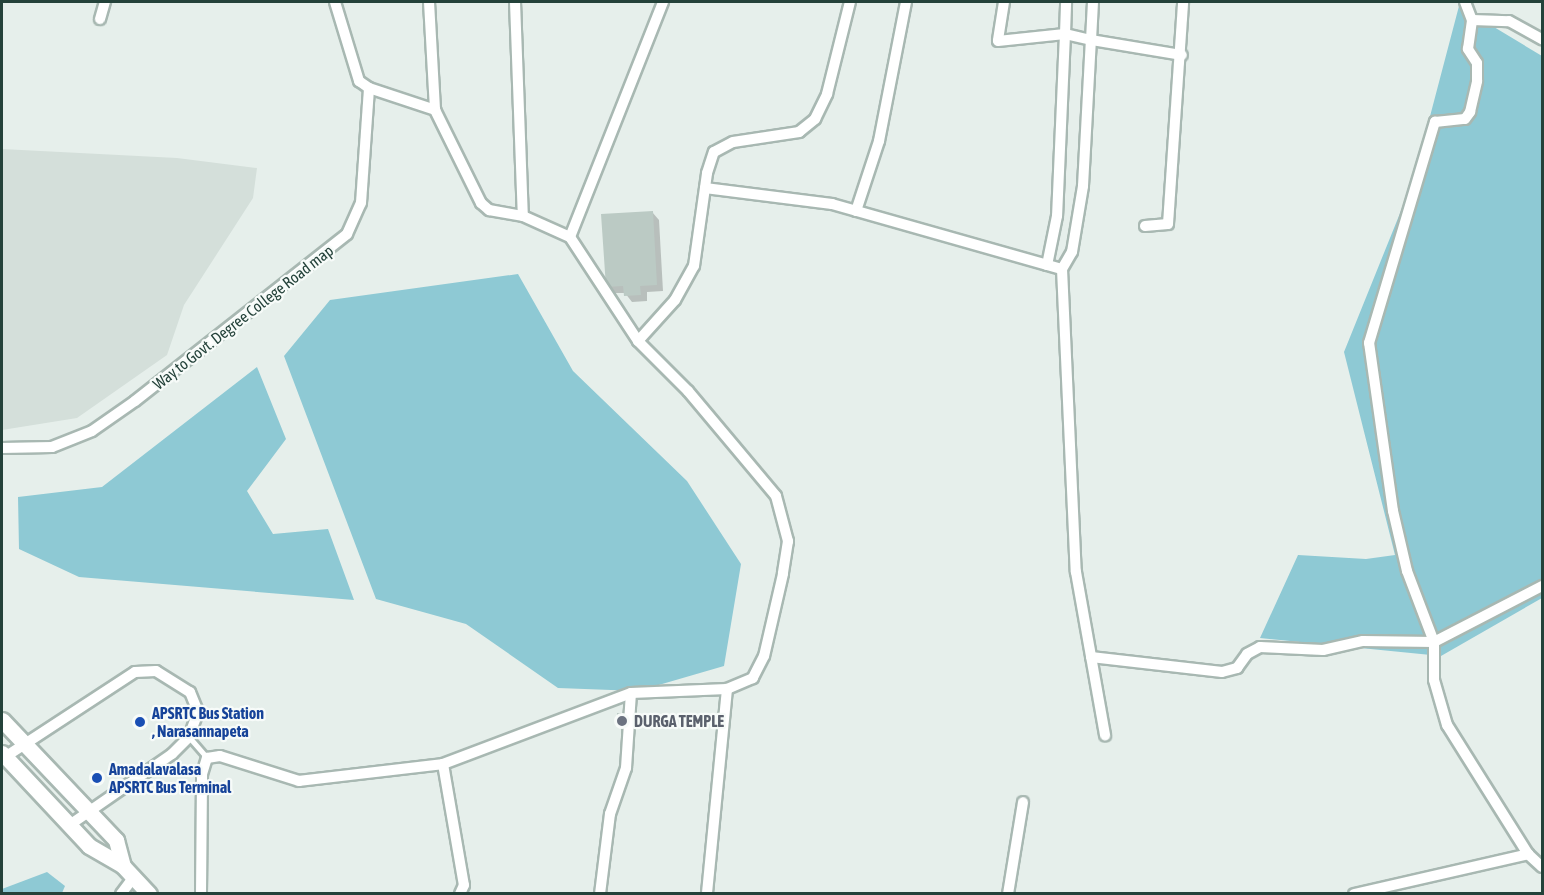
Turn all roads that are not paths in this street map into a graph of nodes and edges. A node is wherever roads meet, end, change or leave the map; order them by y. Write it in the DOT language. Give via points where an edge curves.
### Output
graph roads {
  1 [pos="105,2"];
  2 [pos="335,2"];
  3 [pos="429,2"];
  4 [pos="515,2"];
  5 [pos="663,2"];
  6 [pos="850,2"];
  7 [pos="906,2"];
  8 [pos="1004,2"];
  9 [pos="1066,2"];
  10 [pos="1093,2"];
  11 [pos="1183,2"];
  12 [pos="1465,2"];
  13 [pos="100,20"];
  14 [pos="1472,20"];
  15 [pos="1065,34"];
  16 [pos="1542,39"];
  17 [pos="1091,40"];
  18 [pos="1182,55"];
  19 [pos="369,88"];
  20 [pos="435,110"];
  21 [pos="705,189"];
  22 [pos="856,211"];
  23 [pos="523,216"];
  24 [pos="1145,226"];
  25 [pos="570,237"];
  26 [pos="1047,265"];
  27 [pos="1062,269"];
  28 [pos="638,341"];
  29 [pos="2,448"];
  30 [pos="1542,586"];
  31 [pos="1434,642"];
  32 [pos="1091,657"];
  33 [pos="727,689"];
  34 [pos="631,693"];
  35 [pos="2,720"];
  36 [pos="1105,735"];
  37 [pos="189,737"];
  38 [pos="25,744"];
  39 [pos="3,755"];
  40 [pos="207,758"];
  41 [pos="443,764"];
  42 [pos="1023,802"];
  43 [pos="89,811"];
  44 [pos="71,824"];
  45 [pos="1528,854"];
  46 [pos="1542,867"];
  47 [pos="128,872"];
  48 [pos="121,894"];
  49 [pos="149,894"];
  50 [pos="201,894"];
  51 [pos="460,894"];
  52 [pos="600,894"];
  53 [pos="707,894"];
  54 [pos="1008,894"];
  55 [pos="1354,894"];
  1 -- 13 [label="street"];
  2 -- 19 [label="street" via="359,81"];
  3 -- 20 [label="street"];
  4 -- 23 [label="street"];
  5 -- 25 [label="street"];
  6 -- 21 [label="street" via="827,94 815,119 799,132 733,142 714,153"];
  7 -- 22 [label="street" via="879,141"];
  8 -- 15 [label="street" via="998,41"];
  9 -- 15 [label="street"];
  10 -- 17 [label="street"];
  11 -- 18 [label="street"];
  12 -- 14 [label="street"];
  14 -- 16 [label="street" via="1509,21"];
  14 -- 31 [label="street" via="1468,49 1476,63 1477,81 1470,112 1465,119 1435,122 1369,343 1393,511 1407,571"];
  15 -- 17 [label="street"];
  15 -- 26 [label="street" via="1057,216"];
  17 -- 18 [label="street"];
  17 -- 27 [label="street" via="1083,186 1072,252"];
  18 -- 24 [label="street" via="1168,225"];
  19 -- 20 [label="street"];
  19 -- 29 [label="street, Way to Govt. Degree College Road map" via="361,203 347,234 92,431 52,447"];
  20 -- 23 [label="street" via="481,202 489,210"];
  21 -- 22 [label="street" via="832,204"];
  21 -- 28 [label="street" via="694,266 675,300"];
  22 -- 26 [label="street"];
  23 -- 25 [label="street"];
  25 -- 28 [label="street"];
  26 -- 27 [label="street"];
  27 -- 32 [label="street" via="1076,572"];
  28 -- 33 [label="street" via="776,496 788,541 764,656 753,678"];
  30 -- 31 [label="street"];
  31 -- 32 [label="street" via="1363,641 1323,650 1260,646 1247,654 1237,668 1222,672"];
  31 -- 45 [label="street" via="1434,680 1447,725"];
  32 -- 36 [label="street"];
  33 -- 34 [label="street"];
  33 -- 53 [label="street"];
  34 -- 41 [label="street"];
  34 -- 52 [label="street" via="626,768 610,814"];
  35 -- 38 [label="main road"];
  37 -- 38 [label="street" via="198,712 190,692 156,671 135,672"];
  37 -- 40 [label="lane"];
  37 -- 43 [label="street" via="172,754"];
  38 -- 39 [label="street"];
  38 -- 43 [label="main road"];
  39 -- 44 [label="main road"];
  40 -- 41 [label="street" via="220,756 299,781"];
  40 -- 50 [label="street" via="202,774"];
  41 -- 51 [label="street" via="464,885"];
  42 -- 54 [label="street"];
  43 -- 44 [label="street"];
  43 -- 47 [label="main road" via="116,840"];
  44 -- 47 [label="main road" via="89,846"];
  45 -- 46 [label="street"];
  45 -- 55 [label="street"];
  47 -- 48 [label="street"];
  47 -- 49 [label="main road"];
}
